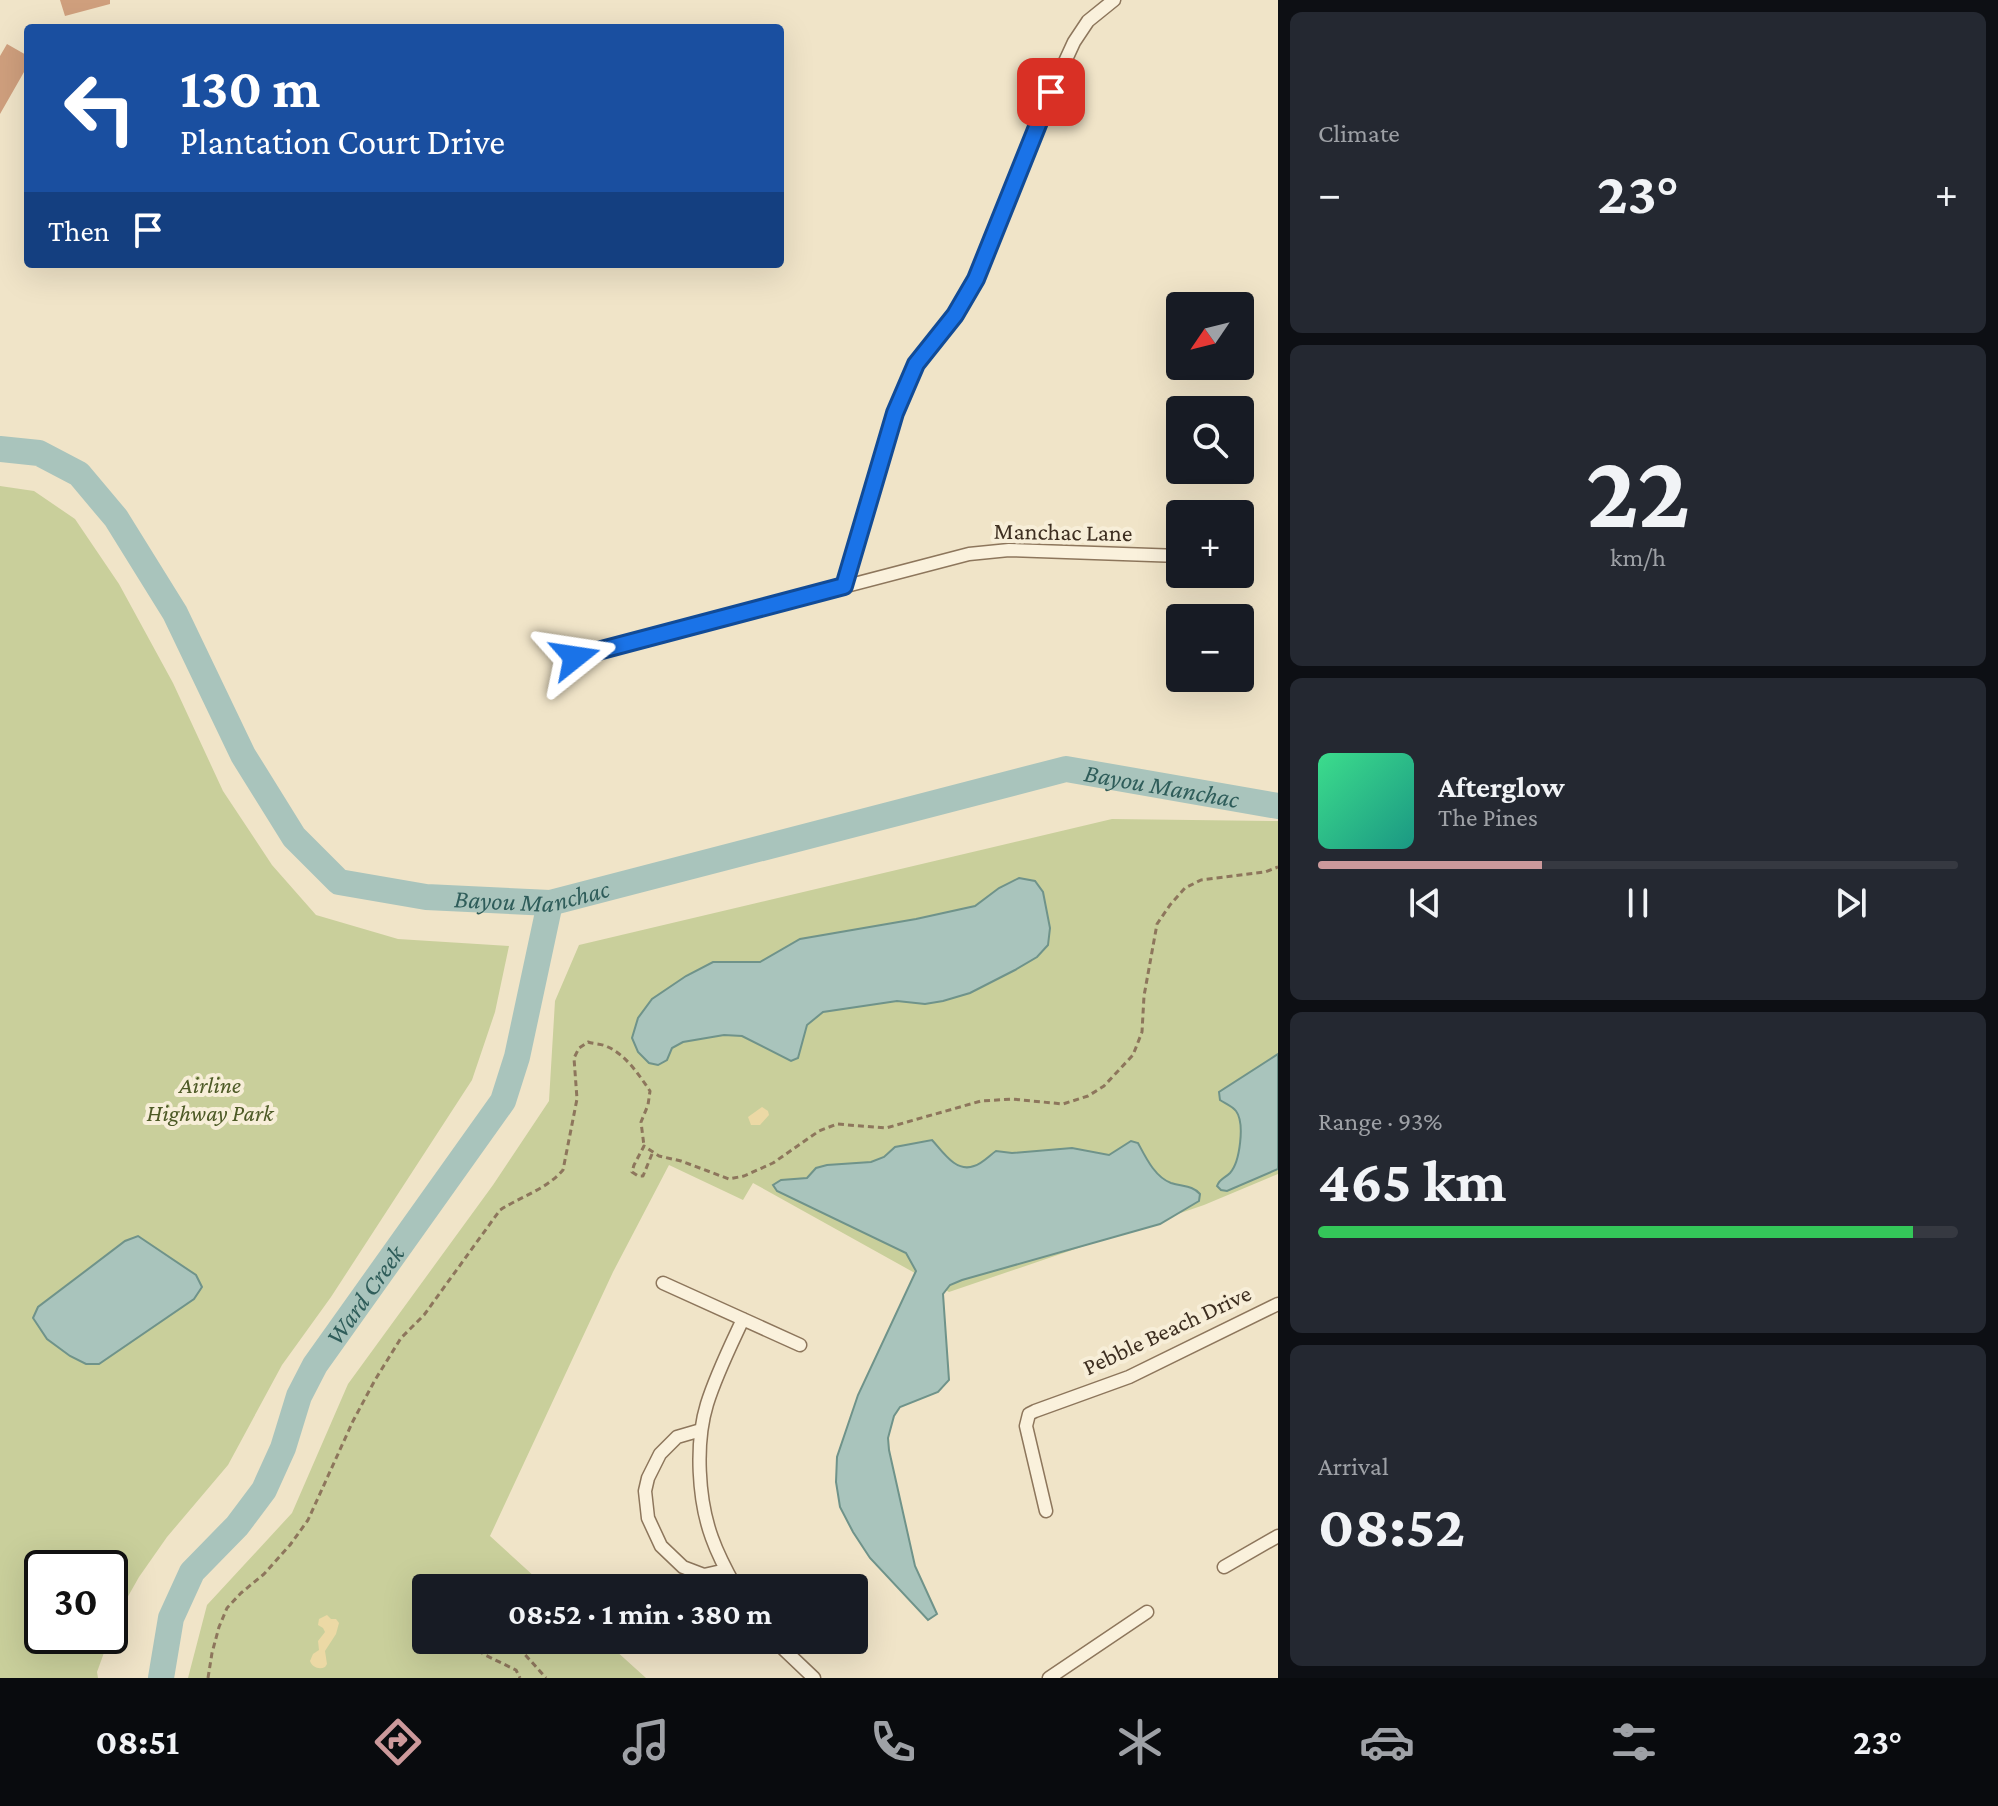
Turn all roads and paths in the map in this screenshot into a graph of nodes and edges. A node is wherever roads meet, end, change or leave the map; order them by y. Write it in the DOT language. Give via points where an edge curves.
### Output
graph roads {
  1 [pos="1114,0"];
  2 [pos="1166,556"];
  3 [pos="844,586"];
  4 [pos="575,657"];
  5 [pos="1278,867"];
  6 [pos="644,1146"];
  7 [pos="652,1154"];
  8 [pos="663,1283"];
  9 [pos="1278,1304"];
  10 [pos="743,1319"];
  11 [pos="800,1345"];
  12 [pos="701,1430"];
  13 [pos="1046,1511"];
  14 [pos="1278,1536"];
  15 [pos="1224,1567"];
  16 [pos="726,1570"];
  17 [pos="728,1574"];
  18 [pos="1147,1612"];
  19 [pos="483,1654"];
  20 [pos="525,1654"];
  21 [pos="789,1654"];
  22 [pos="208,1678"];
  23 [pos="520,1678"];
  24 [pos="546,1678"];
  25 [pos="814,1678"];
  26 [pos="1049,1678"];
  1 -- 3 [label="street" via="1088,21 1074,42 976,279 906,385"];
  2 -- 3 [label="street, Manchac Lane" via="1009,550 969,554"];
  3 -- 4 [label="street, Manchac Lane"];
  5 -- 7 [label="path" via="1201,880 1170,905 1157,924 1142,1032 1133,1055 1088,1096 1063,1104 981,1101 886,1128 837,1124 773,1163 729,1179"];
  6 -- 7 [label="path"];
  6 -- 7 [label="path" via="632,1172 643,1176"];
  6 -- 22 [label="path" via="641,1122 650,1091 616,1053 588,1042 574,1058 577,1099 563,1170 500,1210 424,1315 401,1338 353,1421 308,1520 264,1574 227,1608"];
  8 -- 10 [label="street"];
  9 -- 13 [label="street, Pebble Beach Drive" via="1129,1377 1029,1414 1026,1426"];
  10 -- 11 [label="street"];
  10 -- 12 [label="street" via="711,1392"];
  12 -- 16 [label="street" via="703,1506"];
  12 -- 16 [label="street" via="677,1437 660,1454 645,1491 648,1518 661,1546 683,1567 704,1575"];
  14 -- 15 [label="street"];
  16 -- 17 [label="street"];
  18 -- 26 [label="street"];
  19 -- 23 [label="path" via="516,1670"];
  20 -- 24 [label="path"];
  21 -- 25 [label="street"];
}
